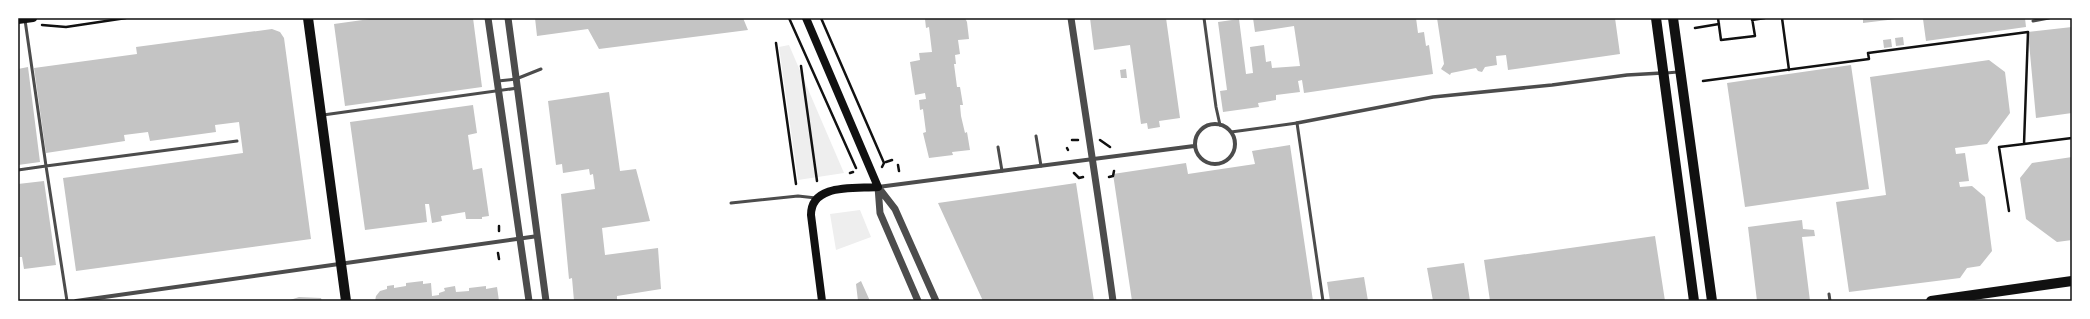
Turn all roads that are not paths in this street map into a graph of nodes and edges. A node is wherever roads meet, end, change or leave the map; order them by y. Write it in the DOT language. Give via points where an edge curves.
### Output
graph roads {
  1 [pos="308,18"];
  2 [pos="488,18"];
  3 [pos="508,18"];
  4 [pos="806,18"];
  5 [pos="1071,18"];
  6 [pos="1204,18"];
  7 [pos="1656,18"];
  8 [pos="1672,18"];
  9 [pos="2049,18"];
  10 [pos="25,19"];
  11 [pos="2033,21"];
  12 [pos="541,69"];
  13 [pos="1680,72"];
  14 [pos="1663,73"];
  15 [pos="516,79"];
  16 [pos="498,81"];
  17 [pos="518,88"];
  18 [pos="499,91"];
  19 [pos="321,116"];
  20 [pos="1297,123"];
  21 [pos="1220,125"];
  22 [pos="1231,132"];
  23 [pos="1036,136"];
  24 [pos="237,140"];
  25 [pos="1194,146"];
  26 [pos="998,147"];
  27 [pos="1092,159"];
  28 [pos="46,166"];
  29 [pos="1041,166"];
  30 [pos="18,170"];
  31 [pos="1002,171"];
  32 [pos="878,187"];
  33 [pos="816,198"];
  34 [pos="731,202"];
  35 [pos="1700,216"];
  36 [pos="1683,219"];
  37 [pos="538,236"];
  38 [pos="520,239"];
  39 [pos="341,264"];
  40 [pos="2072,281"];
  41 [pos="1830,294"];
  42 [pos="67,301"];
  43 [pos="76,301"];
  44 [pos="346,301"];
  45 [pos="529,301"];
  46 [pos="546,301"];
  47 [pos="822,301"];
  48 [pos="918,301"];
  49 [pos="936,301"];
  50 [pos="1113,301"];
  51 [pos="1323,301"];
  52 [pos="1694,301"];
  53 [pos="1712,301"];
  54 [pos="1830,301"];
  55 [pos="1931,301"];
  1 -- 19 [label="main road"];
  2 -- 16 [label="street"];
  3 -- 15 [label="street"];
  4 -- 32 [label="main road"];
  5 -- 27 [label="street"];
  6 -- 21 [label="lane"];
  7 -- 14 [label="main road"];
  8 -- 13 [label="main road"];
  9 -- 11 [label="lane"];
  10 -- 28 [label="lane"];
  12 -- 15 [label="lane"];
  13 -- 14 [label="lane"];
  13 -- 35 [label="main road"];
  14 -- 20 [label="street" via="1433,97"];
  14 -- 36 [label="main road"];
  15 -- 16 [label="lane"];
  15 -- 17 [label="street"];
  16 -- 18 [label="street"];
  17 -- 18 [label="lane"];
  17 -- 37 [label="street"];
  18 -- 19 [label="lane"];
  18 -- 38 [label="street"];
  19 -- 39 [label="main road"];
  20 -- 22 [label="lane"];
  20 -- 51 [label="lane"];
  21 -- 22 [label="street"];
  21 -- 25 [label="street" via="1202,128 1197,133"];
  22 -- 25 [label="street" via="1234,138 1234,152 1225,162 1218,165 1212,165 1199,158"];
  23 -- 29 [label="lane"];
  24 -- 28 [label="lane"];
  25 -- 27 [label="street"];
  26 -- 31 [label="lane"];
  27 -- 29 [label="street"];
  27 -- 50 [label="street"];
  28 -- 30 [label="lane"];
  28 -- 42 [label="lane"];
  29 -- 31 [label="street"];
  31 -- 32 [label="street"];
  32 -- 33 [label="main road" via="827,192"];
  32 -- 48 [label="street" via="880,213"];
  32 -- 49 [label="street" via="895,209"];
  33 -- 34 [label="lane" via="798,196"];
  33 -- 47 [label="main road" via="811,215"];
  35 -- 36 [label="main road"];
  35 -- 53 [label="main road"];
  36 -- 52 [label="main road"];
  37 -- 38 [label="street"];
  37 -- 46 [label="street"];
  38 -- 39 [label="street"];
  38 -- 45 [label="street"];
  39 -- 43 [label="street"];
  39 -- 44 [label="main road"];
  40 -- 55 [label="main road"];
  41 -- 54 [label="lane"];
}
